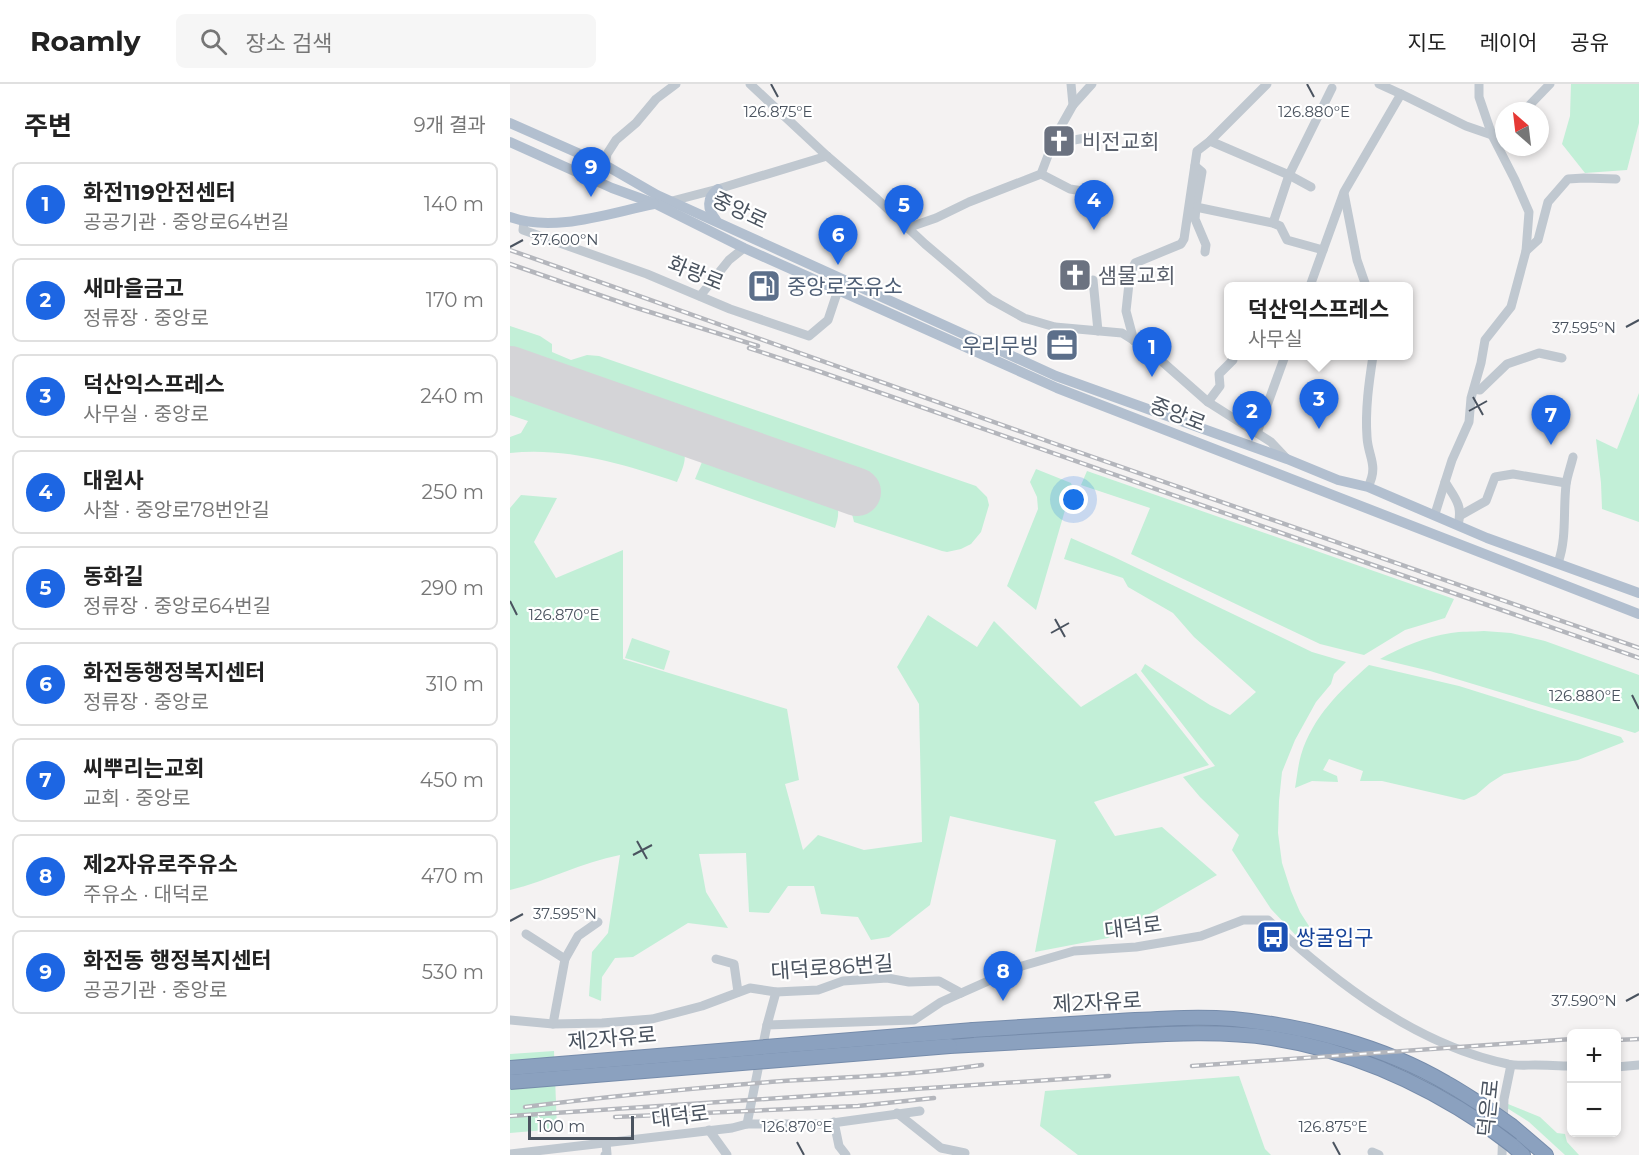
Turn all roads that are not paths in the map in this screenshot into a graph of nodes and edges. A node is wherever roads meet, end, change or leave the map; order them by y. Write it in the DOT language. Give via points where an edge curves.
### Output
graph roads {
  1 [pos="676,84"];
  2 [pos="750,84"];
  3 [pos="1071,84"];
  4 [pos="1092,84"];
  5 [pos="1267,84"];
  6 [pos="1379,84"];
  7 [pos="1479,84"];
  8 [pos="1550,84"];
  9 [pos="1332,88"];
  10 [pos="1401,94"];
  11 [pos="1533,102"];
  12 [pos="1072,105"];
  13 [pos="510,123"];
  14 [pos="1495,134"];
  15 [pos="1492,135"];
  16 [pos="1091,137"];
  17 [pos="1210,141"];
  18 [pos="510,142"];
  19 [pos="1050,149"];
  20 [pos="827,156"];
  21 [pos="605,165"];
  22 [pos="1195,166"];
  23 [pos="1041,174"];
  24 [pos="1289,176"];
  25 [pos="1616,179"];
  26 [pos="1311,187"];
  27 [pos="612,188"];
  28 [pos="718,189"];
  29 [pos="1344,192"];
  30 [pos="1101,194"];
  31 [pos="672,201"];
  32 [pos="656,204"];
  33 [pos="1196,207"];
  34 [pos="616,212"];
  35 [pos="510,217"];
  36 [pos="716,220"];
  37 [pos="524,222"];
  38 [pos="1273,223"];
  39 [pos="908,228"];
  40 [pos="744,248"];
  41 [pos="1323,250"];
  42 [pos="1526,251"];
  43 [pos="1205,252"];
  44 [pos="1093,280"];
  45 [pos="1311,282"];
  46 [pos="1365,282"];
  47 [pos="838,290"];
  48 [pos="700,296"];
  49 [pos="1098,331"];
  50 [pos="1134,341"];
  51 [pos="1562,358"];
  52 [pos="1233,360"];
  53 [pos="1284,360"];
  54 [pos="1372,360"];
  55 [pos="1474,389"];
  56 [pos="1208,402"];
  57 [pos="1257,434"];
  58 [pos="1573,457"];
  59 [pos="1287,459"];
  60 [pos="1445,482"];
  61 [pos="1566,483"];
  62 [pos="1368,488"];
  63 [pos="1434,514"];
  64 [pos="1459,520"];
  65 [pos="1558,563"];
  66 [pos="1639,593"];
  67 [pos="1639,614"];
  68 [pos="598,922"];
  69 [pos="526,934"];
  70 [pos="565,959"];
  71 [pos="716,959"];
  72 [pos="738,992"];
  73 [pos="776,992"];
  74 [pos="961,993"];
  75 [pos="510,1020"];
  76 [pos="553,1024"];
  77 [pos="767,1025"];
  78 [pos="1511,1065"];
  79 [pos="1639,1065"];
  80 [pos="1567,1066"];
  81 [pos="1621,1067"];
  82 [pos="510,1068"];
  83 [pos="510,1083"];
  84 [pos="920,1110"];
  85 [pos="897,1113"];
  86 [pos="834,1122"];
  87 [pos="747,1124"];
  88 [pos="709,1130"];
  89 [pos="606,1143"];
  90 [pos="1507,1150"];
  91 [pos="965,1153"];
  92 [pos="510,1154"];
  93 [pos="605,1155"];
  94 [pos="728,1155"];
  95 [pos="846,1155"];
  96 [pos="1523,1155"];
  97 [pos="1546,1155"];
  1 -- 21 [label="street" via="616,140"];
  2 -- 20 [label="street"];
  3 -- 12 [label="street"];
  4 -- 12 [label="street"];
  5 -- 17 [label="street"];
  6 -- 10 [label="street"];
  7 -- 15 [label="street" via="1479,97"];
  8 -- 11 [label="street"];
  9 -- 24 [label="street"];
  10 -- 15 [label="street"];
  10 -- 29 [label="street"];
  12 -- 19 [label="street"];
  13 -- 21 [label="main road, 중앙로"];
  14 -- 15 [label="street"];
  15 -- 42 [label="street" via="1529,212"];
  16 -- 19 [label="street"];
  17 -- 22 [label="street" via="1197,151"];
  17 -- 24 [label="street"];
  18 -- 27 [label="main road, 중앙로"];
  19 -- 23 [label="street"];
  20 -- 28 [label="street, 중앙로"];
  20 -- 39 [label="street"];
  21 -- 31 [label="main road, 중앙로"];
  22 -- 33 [label="street" via="1202,172"];
  22 -- 50 [label="street" via="1181,244 1135,262 1130,274 1126,311"];
  23 -- 30 [label="street" via="1070,189"];
  23 -- 39 [label="street"];
  24 -- 26 [label="street"];
  24 -- 38 [label="street"];
  25 -- 42 [label="street" via="1568,179 1548,202 1538,240"];
  27 -- 32 [label="main road, 중앙로"];
  27 -- 34 [label="main road" via="620,202"];
  28 -- 31 [label="street, 중앙로"];
  28 -- 36 [label="main road" via="708,206"];
  29 -- 41 [label="street"];
  29 -- 46 [label="street"];
  31 -- 32 [label="main road, 화랑로"];
  31 -- 36 [label="main road, 중앙로"];
  32 -- 34 [label="main road, 화랑로"];
  32 -- 40 [label="main road, 중앙로"];
  33 -- 38 [label="street"];
  33 -- 43 [label="street" via="1195,219"];
  34 -- 37 [label="main road, 화랑로" via="557,223"];
  35 -- 37 [label="main road, 화랑로"];
  36 -- 59 [label="main road, 중앙로" via="1056,376"];
  37 -- 48 [label="street, 화랑로" via="523,230"];
  38 -- 41 [label="street" via="1280,226 1287,240"];
  39 -- 49 [label="street" via="982,292 1024,318 1055,327"];
  40 -- 47 [label="main road, 중앙로"];
  40 -- 48 [label="street, 중앙로"];
  41 -- 45 [label="street"];
  42 -- 55 [label="street" via="1512,307 1485,340"];
  44 -- 49 [label="street"];
  47 -- 48 [label="street, 화랑로" via="828,320 809,336"];
  47 -- 67 [label="main road, 중앙로" via="1057,388"];
  49 -- 50 [label="street" via="1122,333"];
  50 -- 56 [label="street"];
  51 -- 55 [label="street" via="1539,353 1507,364 1480,390"];
  52 -- 56 [label="street" via="1219,374 1220,386"];
  53 -- 57 [label="street"];
  54 -- 62 [label="street" via="1367,438 1373,461"];
  55 -- 60 [label="street" via="1469,422"];
  56 -- 57 [label="street"];
  57 -- 59 [label="street"];
  58 -- 61 [label="street"];
  59 -- 62 [label="main road, 중앙로"];
  60 -- 63 [label="street"];
  60 -- 64 [label="street" via="1458,502"];
  61 -- 64 [label="street" via="1513,474 1495,477 1486,501"];
  61 -- 65 [label="street" via="1565,524"];
  62 -- 63 [label="main road, 중앙로"];
  63 -- 64 [label="main road, 중앙로"];
  64 -- 65 [label="main road, 중앙로" via="1486,538"];
  65 -- 66 [label="main road, 중앙로"];
  68 -- 70 [label="street" via="578,936"];
  69 -- 70 [label="street"];
  70 -- 76 [label="street"];
  71 -- 72 [label="street" via="734,964"];
  72 -- 73 [label="street, 대덕로86번길" via="750,988"];
  72 -- 76 [label="street, 대덕로86번길" via="652,1018"];
  73 -- 74 [label="street, 대덕로86번길" via="818,990 843,981 887,978 939,981"];
  73 -- 77 [label="street"];
  74 -- 77 [label="street, 대덕로" via="914,1020"];
  74 -- 78 [label="street, 대덕로" via="1022,966 1074,951 1136,947 1201,936 1243,920 1268,920 1364,1000 1473,1056"];
  75 -- 76 [label="street, 대덕로86번길"];
  77 -- 87 [label="street"];
  78 -- 80 [label="street, 대덕로"];
  78 -- 90 [label="street, 덕은로" via="1504,1099"];
  79 -- 81 [label="street"];
  82 -- 97 [label="highway, 제2자유로, bridge" via="973,1030 1187,1017 1231,1019 1326,1035 1410,1065 1485,1107"];
  83 -- 90 [label="highway, 제2자유로, bridge" via="950,1046 1184,1032 1226,1034 1303,1044 1374,1065 1432,1092 1485,1125"];
  84 -- 85 [label="street, 대덕로"];
  85 -- 86 [label="street, 대덕로"];
  85 -- 91 [label="street" via="941,1148"];
  86 -- 87 [label="street, 대덕로"];
  86 -- 95 [label="street" via="839,1146"];
  87 -- 88 [label="street, 대덕로"];
  88 -- 89 [label="street, 대덕로"];
  88 -- 94 [label="street"];
  89 -- 92 [label="street, 대덕로"];
  89 -- 93 [label="street"];
  90 -- 96 [label="highway, 제2자유로"];
}
